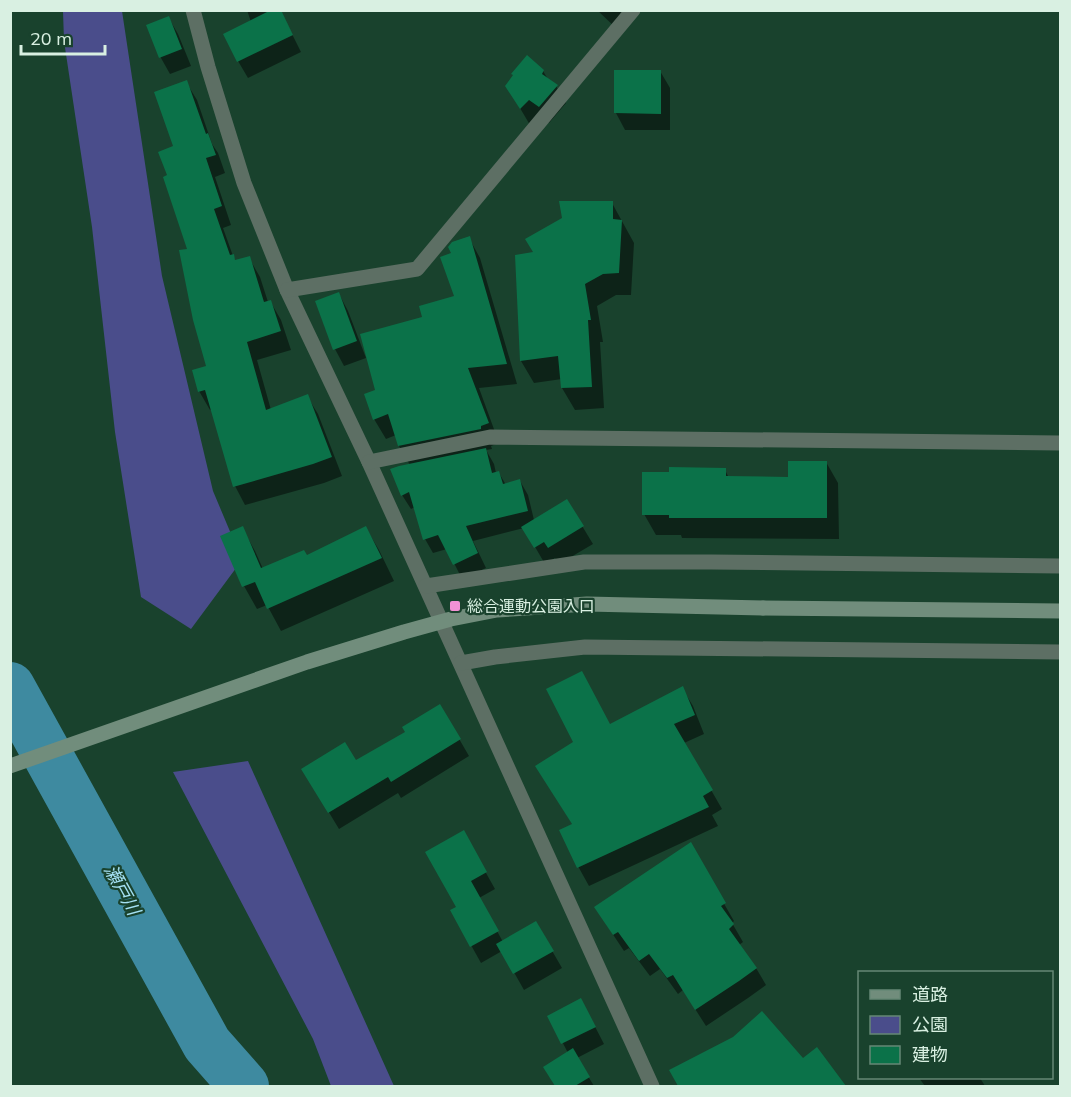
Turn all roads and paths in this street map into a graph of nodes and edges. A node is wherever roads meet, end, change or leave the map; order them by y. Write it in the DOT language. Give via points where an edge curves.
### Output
graph roads {
  1 [pos="193,10"];
  2 [pos="633,10"];
  3 [pos="287,290"];
  4 [pos="1060,443"];
  5 [pos="369,462"];
  6 [pos="1060,566"];
  7 [pos="426,586"];
  8 [pos="1060,611"];
  9 [pos="1060,652"];
  10 [pos="460,663"];
  11 [pos="10,766"];
  12 [pos="652,1086"];
  1 -- 3 [label="street" via="244,183"];
  2 -- 3 [label="street" via="417,269"];
  3 -- 5 [label="street"];
  4 -- 5 [label="street" via="490,437"];
  5 -- 7 [label="street"];
  6 -- 7 [label="street" via="584,562"];
  7 -- 10 [label="street"];
  8 -- 11 [label="street, bridge" via="587,604 497,610 451,619 307,662"];
  9 -- 10 [label="street" via="585,647"];
  10 -- 12 [label="street"];
}
